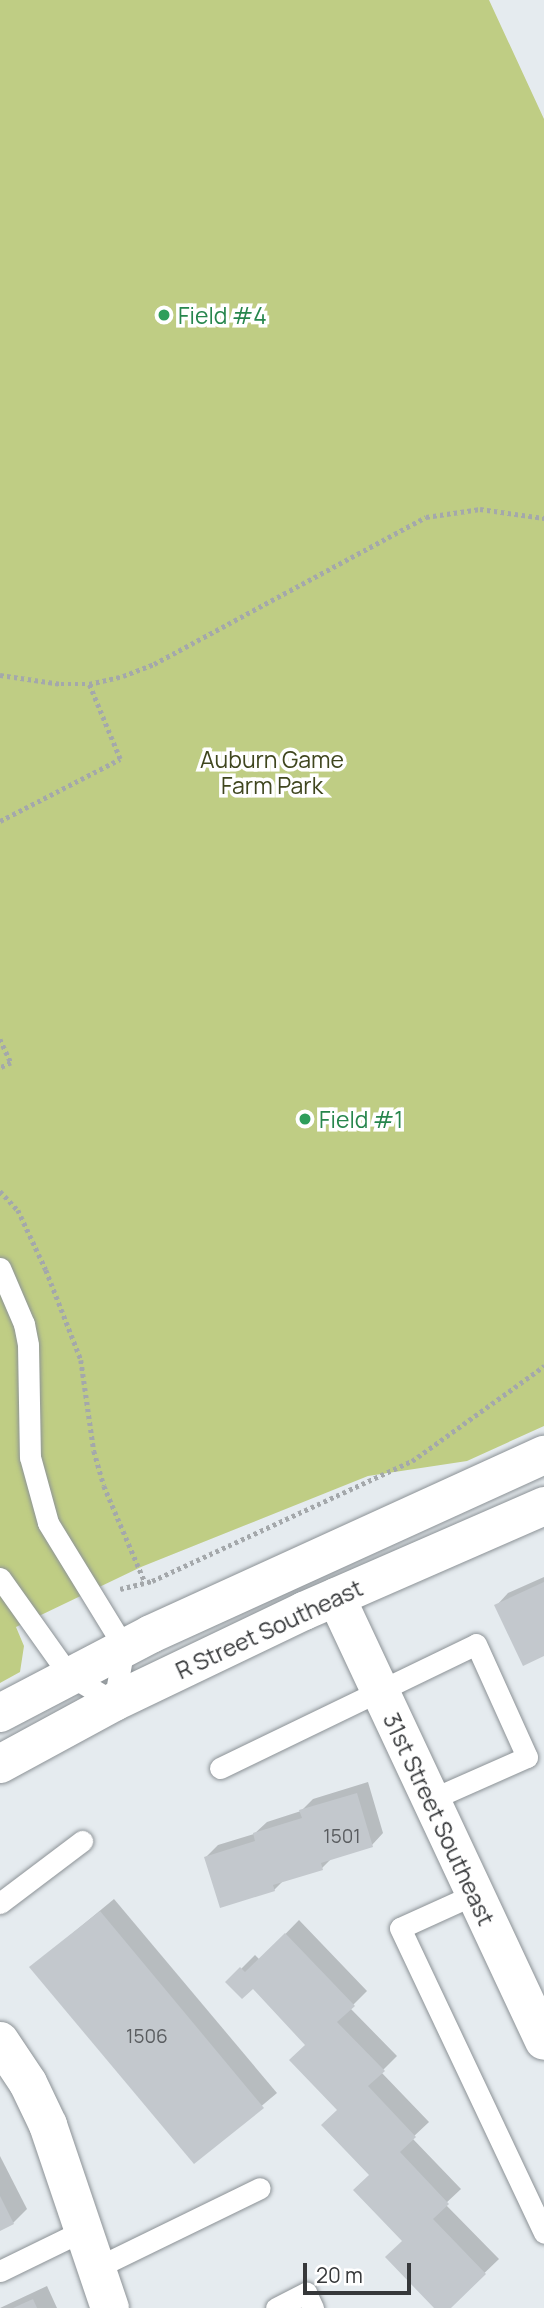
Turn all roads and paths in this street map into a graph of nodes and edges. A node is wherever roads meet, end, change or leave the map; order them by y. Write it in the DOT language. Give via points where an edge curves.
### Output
graph roads {
  1 [pos="544,518"];
  2 [pos="0,675"];
  3 [pos="89,684"];
  4 [pos="0,821"];
  5 [pos="0,1039"];
  6 [pos="0,1069"];
  7 [pos="0,1191"];
  8 [pos="0,1268"];
  9 [pos="544,1366"];
  10 [pos="544,1455"];
  11 [pos="544,1506"];
  12 [pos="0,1578"];
  13 [pos="145,1582"];
  14 [pos="110,1594"];
  15 [pos="336,1597"];
  16 [pos="124,1647"];
  17 [pos="69,1675"];
  18 [pos="379,1690"];
  19 [pos="114,1702"];
  20 [pos="0,1713"];
  21 [pos="0,1764"];
  22 [pos="220,1768"];
  23 [pos="430,1800"];
  24 [pos="82,1842"];
  25 [pos="475,1894"];
  26 [pos="0,1903"];
  27 [pos="544,2041"];
  28 [pos="5,2057"];
  29 [pos="260,2188"];
  30 [pos="84,2230"];
  31 [pos="544,2232"];
  32 [pos="96,2268"];
  33 [pos="0,2271"];
  34 [pos="110,2308"];
  35 [pos="276,2308"];
  36 [pos="313,2308"];
  1 -- 3 [label="path" via="480,509 426,517 154,664"];
  2 -- 3 [label="path"];
  3 -- 4 [label="path" via="120,759"];
  5 -- 6 [label="path" via="11,1063"];
  7 -- 13 [label="path" via="18,1210 81,1360 94,1451 104,1486"];
  8 -- 16 [label="lane" via="28,1345 30,1457 45,1513"];
  9 -- 13 [label="path" via="412,1461"];
  10 -- 16 [label="street, R Street Southeast"];
  11 -- 15 [label="street, R Street Southeast"];
  12 -- 17 [label="lane"];
  13 -- 14 [label="path"];
  15 -- 18 [label="street, 31st Street Southeast"];
  15 -- 19 [label="street, R Street Southeast"];
  16 -- 17 [label="street, R Street Southeast"];
  16 -- 19 [label="lane"];
  17 -- 19 [label="lane"];
  17 -- 20 [label="street, R Street Southeast"];
  18 -- 22 [label="lane"];
  18 -- 23 [label="street, 31st Street Southeast"];
  18 -- 23 [label="lane" via="476,1644 527,1757"];
  19 -- 21 [label="street, R Street Southeast"];
  23 -- 25 [label="street, 31st Street Southeast"];
  24 -- 26 [label="lane"];
  25 -- 27 [label="street, 31st Street Southeast"];
  25 -- 31 [label="lane" via="400,1928"];
  28 -- 30 [label="street" via="48,2126"];
  29 -- 32 [label="lane"];
  30 -- 32 [label="street"];
  30 -- 33 [label="lane"];
  32 -- 34 [label="street"];
  35 -- 36 [label="lane" via="306,2294"];
}
